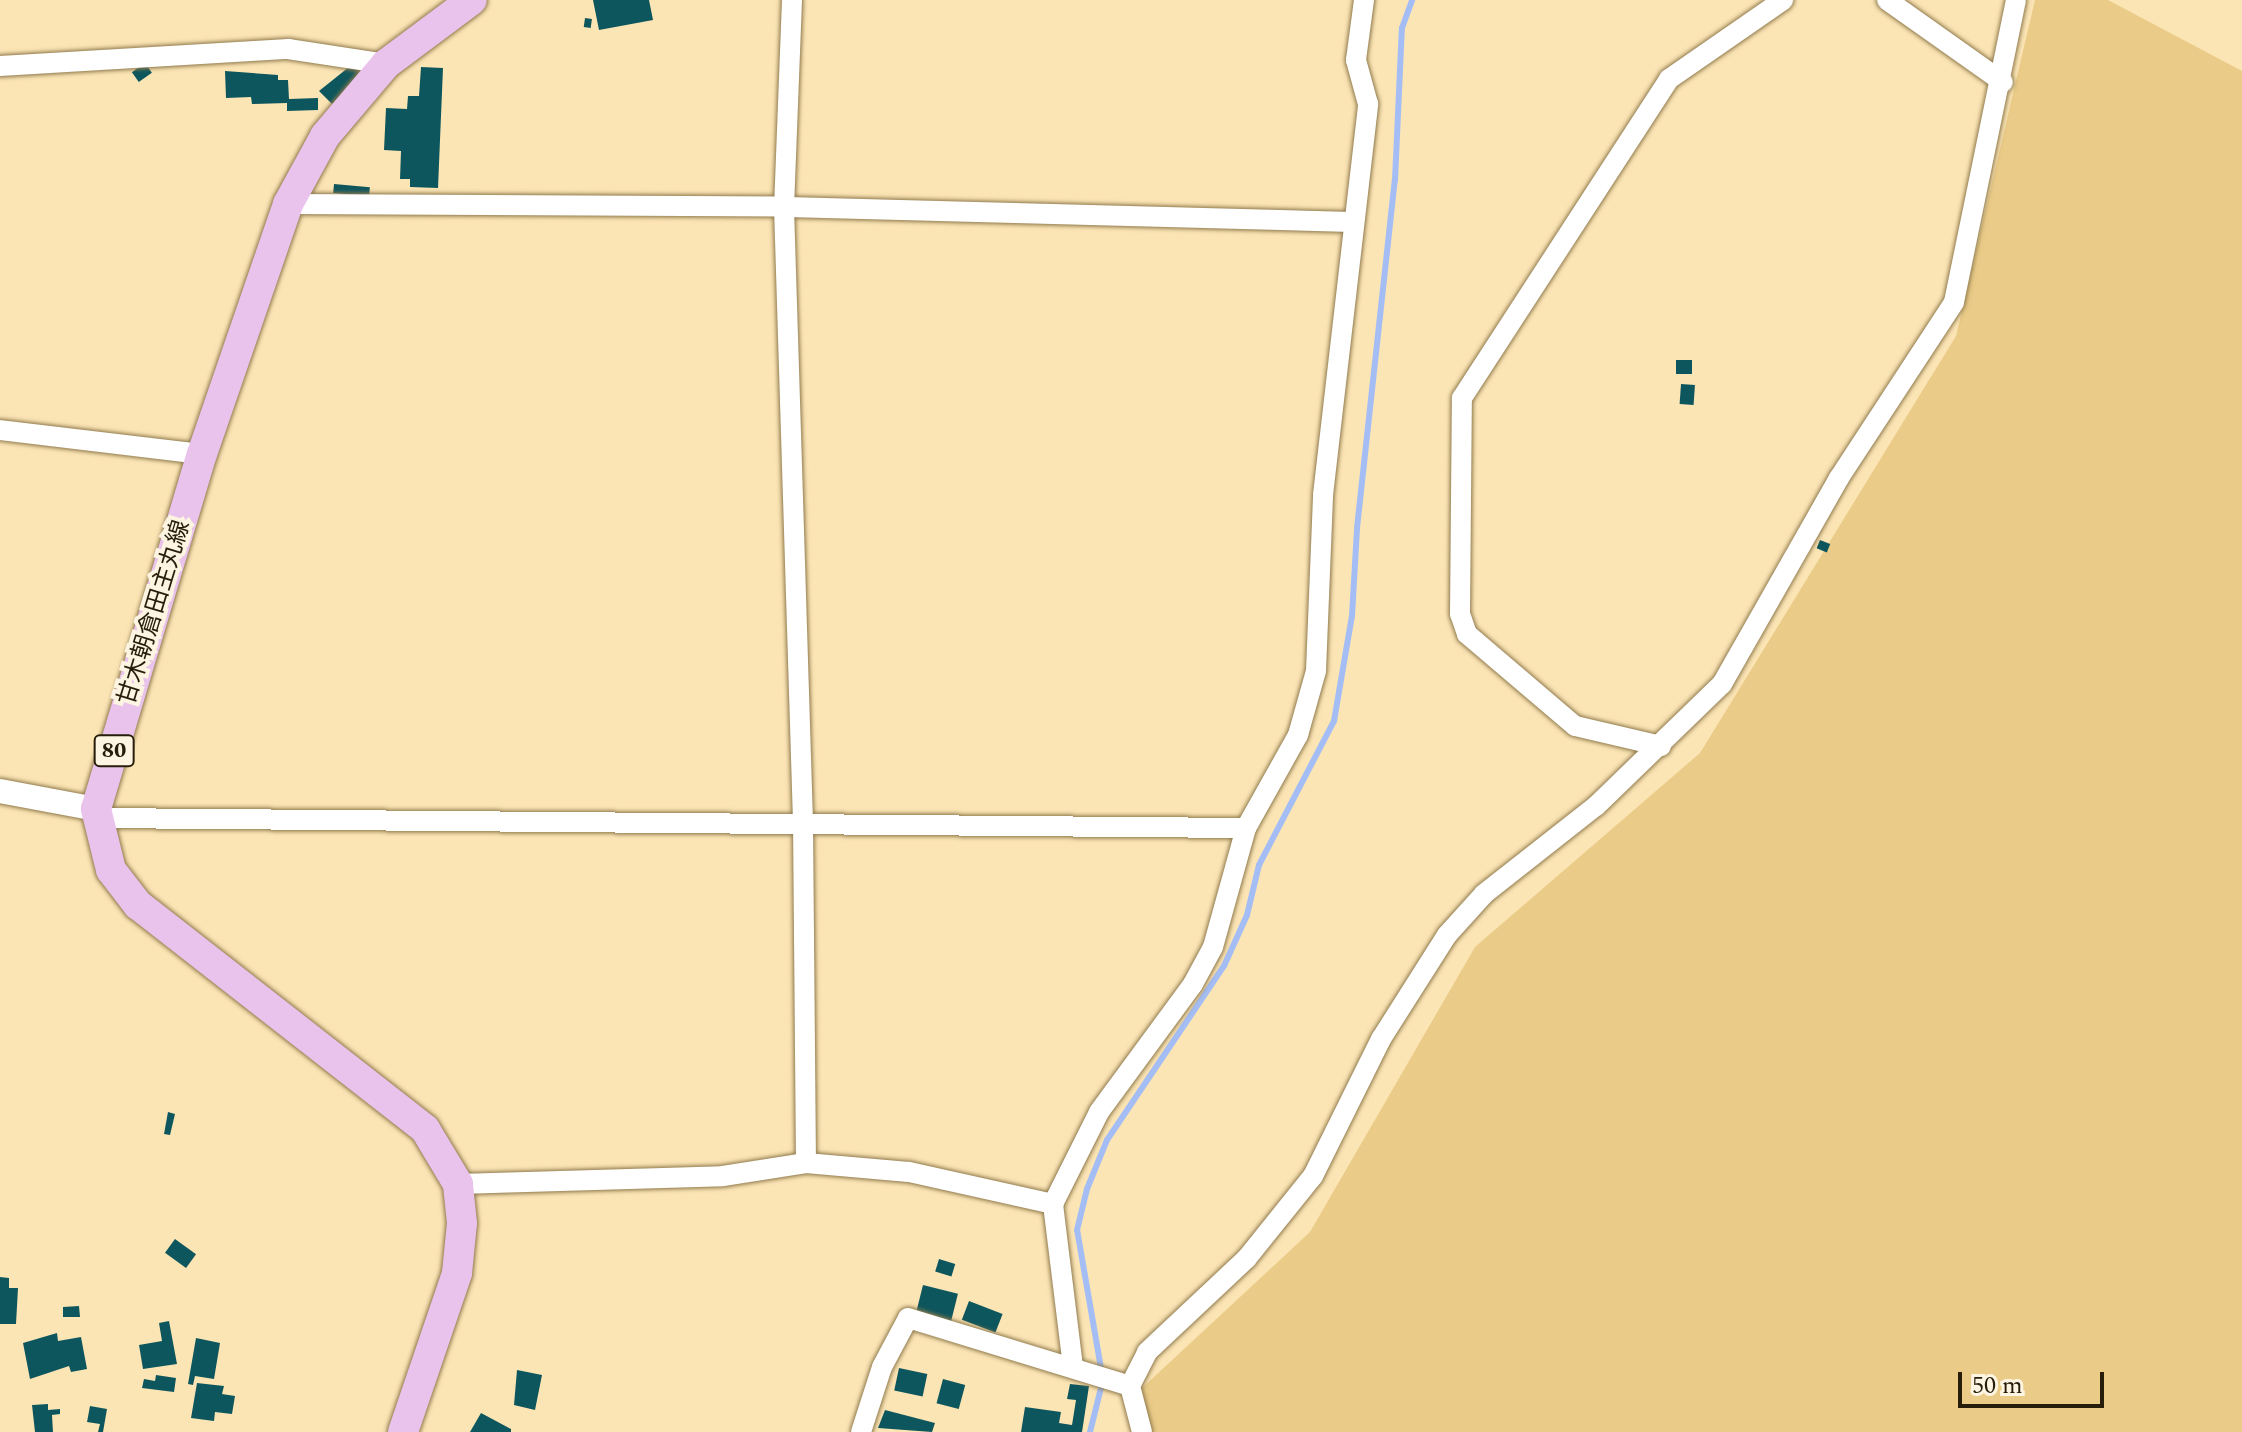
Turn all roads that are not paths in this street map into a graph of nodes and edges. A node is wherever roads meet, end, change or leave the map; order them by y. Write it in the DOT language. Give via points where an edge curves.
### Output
graph roads {
  1 [pos="472,0"];
  2 [pos="792,0"];
  3 [pos="1364,0"];
  4 [pos="1783,0"];
  5 [pos="1887,0"];
  6 [pos="2016,0"];
  7 [pos="386,64"];
  8 [pos="0,66"];
  9 [pos="2003,82"];
  10 [pos="288,204"];
  11 [pos="784,207"];
  12 [pos="1352,222"];
  13 [pos="0,430"];
  14 [pos="202,454"];
  15 [pos="1661,746"];
  16 [pos="0,791"];
  17 [pos="97,813"];
  18 [pos="803,821"];
  19 [pos="1246,828"];
  20 [pos="806,1163"];
  21 [pos="458,1184"];
  22 [pos="1053,1204"];
  23 [pos="1073,1367"];
  24 [pos="1130,1386"];
  25 [pos="403,1432"];
  26 [pos="861,1432"];
  27 [pos="1142,1432"];
  1 -- 7 [label="main road, 甘木朝倉田主丸線 / 80"];
  2 -- 11 [label="street"];
  3 -- 12 [label="street" via="1356,60 1368,104"];
  4 -- 15 [label="street" via="1669,79 1462,398 1460,614 1467,634 1575,726"];
  5 -- 9 [label="street"];
  6 -- 9 [label="street"];
  7 -- 8 [label="street" via="288,49"];
  7 -- 10 [label="main road, 甘木朝倉田主丸線 / 80" via="325,136"];
  9 -- 15 [label="street" via="1954,302 1839,478 1722,684"];
  10 -- 11 [label="street"];
  10 -- 14 [label="main road, 甘木朝倉田主丸線 / 80"];
  11 -- 12 [label="street"];
  11 -- 18 [label="street"];
  12 -- 19 [label="street" via="1323,495 1316,671 1298,735"];
  13 -- 14 [label="street"];
  14 -- 17 [label="main road, 甘木朝倉田主丸線 / 80"];
  15 -- 24 [label="street" via="1484,894 1447,935 1381,1039 1313,1176 1247,1258 1147,1352"];
  16 -- 17 [label="street"];
  17 -- 18 [label="street"];
  17 -- 21 [label="main road" via="111,870 138,905 425,1129"];
  18 -- 19 [label="street"];
  18 -- 20 [label="street"];
  19 -- 22 [label="street" via="1213,947 1193,984 1099,1112"];
  20 -- 21 [label="street" via="723,1176"];
  20 -- 22 [label="street" via="909,1172"];
  21 -- 25 [label="main road" via="462,1223 457,1273"];
  22 -- 23 [label="street"];
  23 -- 24 [label="street"];
  23 -- 26 [label="street" via="908,1318 882,1367"];
  24 -- 27 [label="street"];
}
